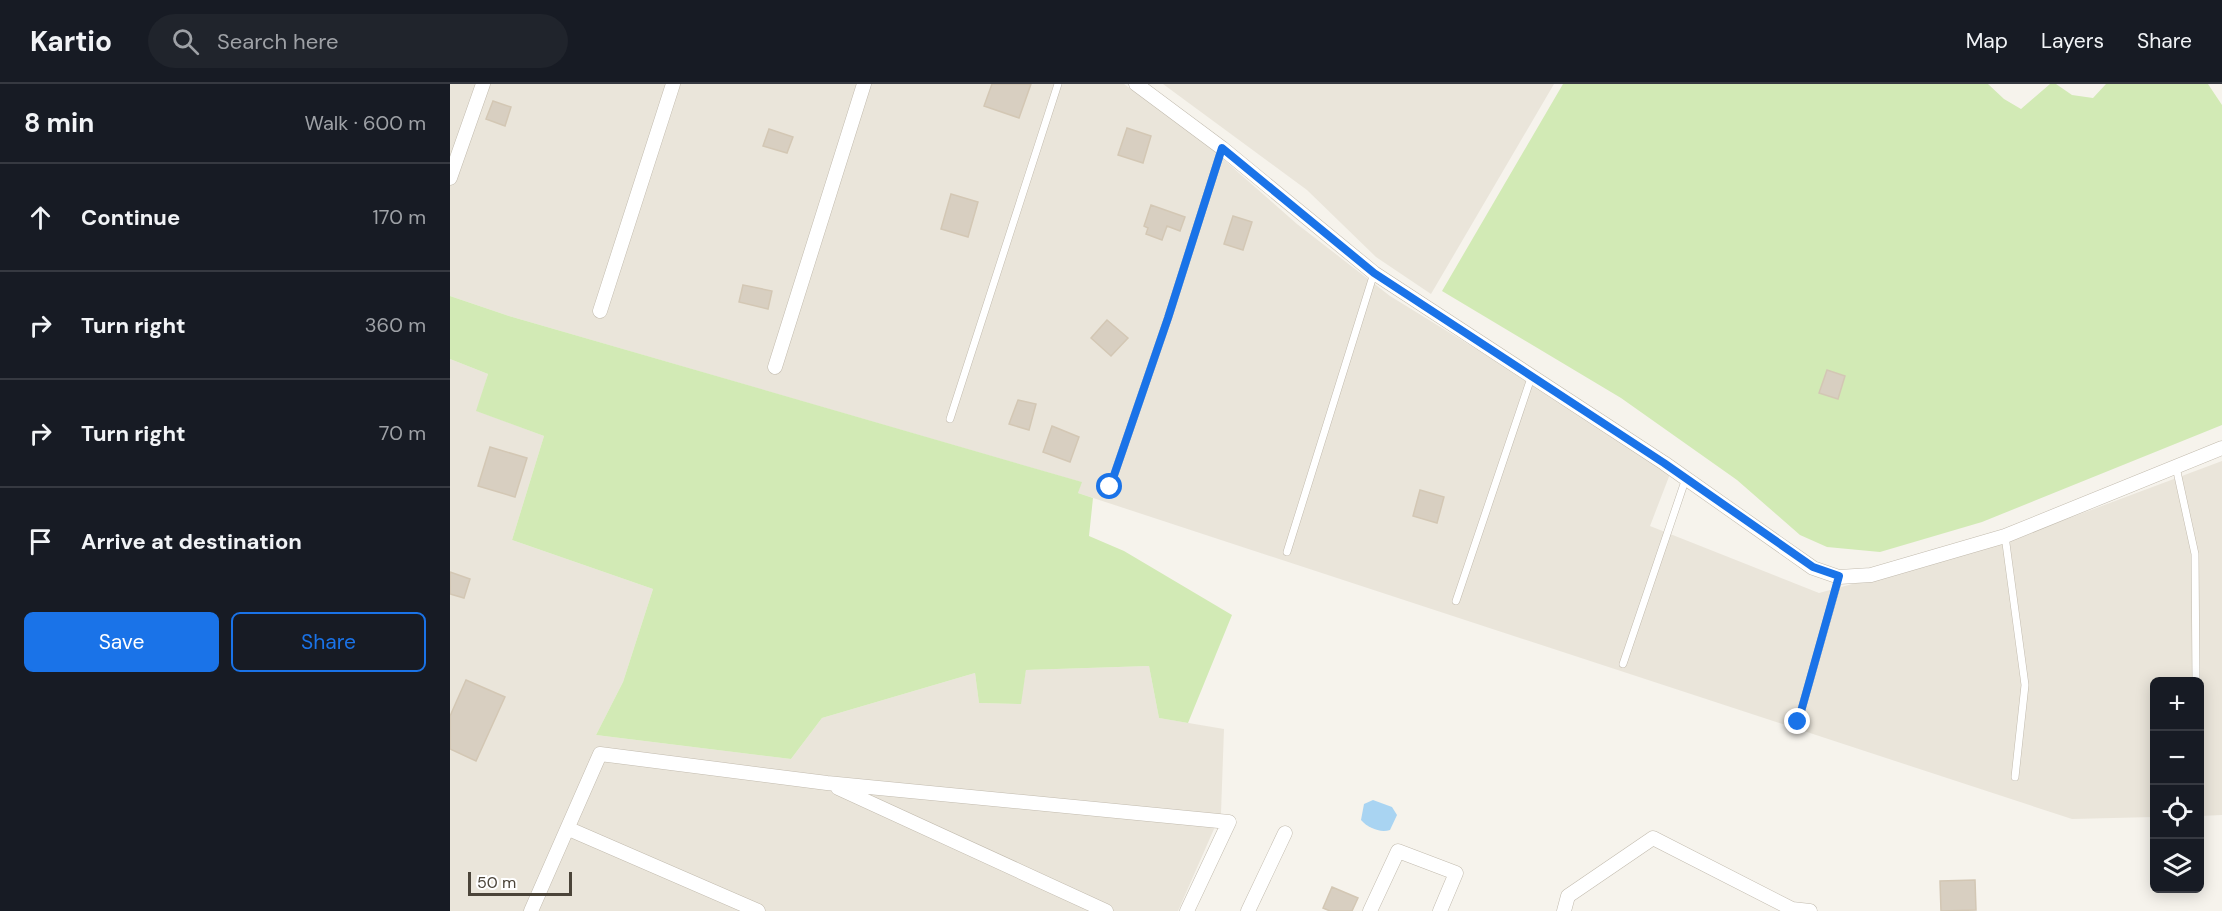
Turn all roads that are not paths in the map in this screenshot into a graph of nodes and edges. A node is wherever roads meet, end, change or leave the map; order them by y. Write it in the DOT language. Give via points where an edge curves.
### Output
graph roads {
  1 [pos="483,84"];
  2 [pos="673,84"];
  3 [pos="864,84"];
  4 [pos="1058,84"];
  5 [pos="1136,84"];
  6 [pos="1222,148"];
  7 [pos="450,178"];
  8 [pos="1374,273"];
  9 [pos="600,311"];
  10 [pos="775,367"];
  11 [pos="1532,375"];
  12 [pos="950,419"];
  13 [pos="2222,448"];
  14 [pos="2176,467"];
  15 [pos="1686,478"];
  16 [pos="1110,487"];
  17 [pos="2005,536"];
  18 [pos="1287,552"];
  19 [pos="1839,576"];
  20 [pos="1456,601"];
  21 [pos="1623,664"];
  22 [pos="2196,677"];
  23 [pos="1798,722"];
  24 [pos="2015,777"];
  25 [pos="827,783"];
  26 [pos="569,829"];
  27 [pos="1285,833"];
  28 [pos="531,911"];
  29 [pos="758,911"];
  30 [pos="1106,911"];
  31 [pos="1187,911"];
  32 [pos="1248,911"];
  33 [pos="1370,911"];
  34 [pos="1440,911"];
  35 [pos="1564,911"];
  36 [pos="1810,911"];
  1 -- 7 [label="street"];
  2 -- 9 [label="street"];
  3 -- 10 [label="street"];
  4 -- 12 [label="lane"];
  5 -- 6 [label="street"];
  6 -- 8 [label="street"];
  6 -- 16 [label="lane"];
  8 -- 11 [label="street"];
  8 -- 18 [label="lane"];
  11 -- 15 [label="street"];
  11 -- 20 [label="lane"];
  13 -- 14 [label="street"];
  14 -- 17 [label="street"];
  14 -- 22 [label="lane" via="2195,554"];
  15 -- 19 [label="street" via="1813,567"];
  15 -- 21 [label="lane"];
  17 -- 19 [label="street" via="1870,575"];
  17 -- 24 [label="lane" via="2025,685"];
  19 -- 23 [label="lane"];
  25 -- 26 [label="street" via="600,754"];
  25 -- 30 [label="street"];
  25 -- 31 [label="street" via="1228,822"];
  26 -- 28 [label="street"];
  26 -- 29 [label="street"];
  27 -- 32 [label="street"];
  33 -- 34 [label="street" via="1398,851 1456,873"];
  35 -- 36 [label="street" via="1568,896 1653,838 1792,909"];
}
